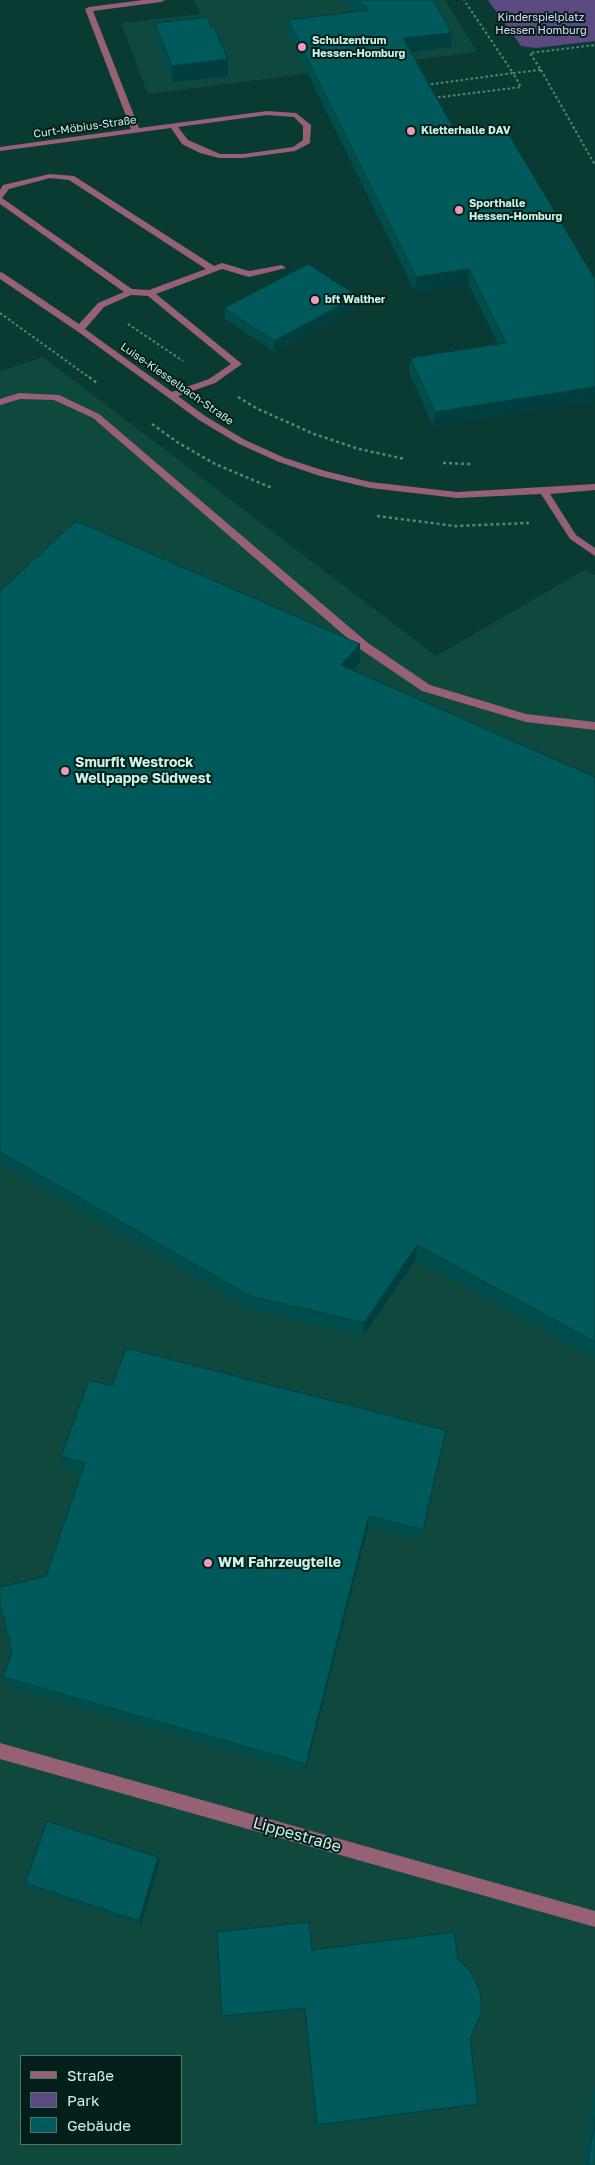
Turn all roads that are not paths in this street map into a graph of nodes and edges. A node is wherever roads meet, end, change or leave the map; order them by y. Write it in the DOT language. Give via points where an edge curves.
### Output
graph roads {
  1 [pos="161,0"];
  2 [pos="173,126"];
  3 [pos="136,131"];
  4 [pos="0,149"];
  5 [pos="0,198"];
  6 [pos="211,268"];
  7 [pos="282,268"];
  8 [pos="0,275"];
  9 [pos="130,292"];
  10 [pos="150,293"];
  11 [pos="80,329"];
  12 [pos="171,395"];
  13 [pos="0,402"];
  14 [pos="595,487"];
  15 [pos="544,492"];
  16 [pos="595,553"];
  17 [pos="595,726"];
  18 [pos="0,1752"];
  19 [pos="595,1919"];
  1 -- 3 [label="street" via="89,9"];
  2 -- 2 [label="street, Curt-Möbius-Straße" via="185,142 219,156 295,149 307,141 308,133 307,125 296,115 267,112"];
  2 -- 3 [label="street, Curt-Möbius-Straße"];
  3 -- 4 [label="street, Curt-Möbius-Straße"];
  5 -- 6 [label="street" via="6,187 50,176 71,178"];
  5 -- 9 [label="street"];
  6 -- 7 [label="street" via="222,266 249,274"];
  6 -- 10 [label="street"];
  8 -- 11 [label="street, Luise-Kiesselbach-Straße"];
  9 -- 10 [label="street"];
  9 -- 11 [label="street" via="101,305"];
  10 -- 12 [label="street" via="237,364 212,381"];
  11 -- 12 [label="street, Luise-Kiesselbach-Straße"];
  12 -- 15 [label="street, Luise-Kiesselbach-Straße" via="242,442 323,474 418,492 457,495"];
  13 -- 17 [label="street" via="19,396 56,397 96,416 364,646 426,688 526,718"];
  14 -- 15 [label="street, Luise-Kiesselbach-Straße"];
  15 -- 16 [label="street" via="573,537"];
  18 -- 19 [label="street, Lippestraße"];
}
